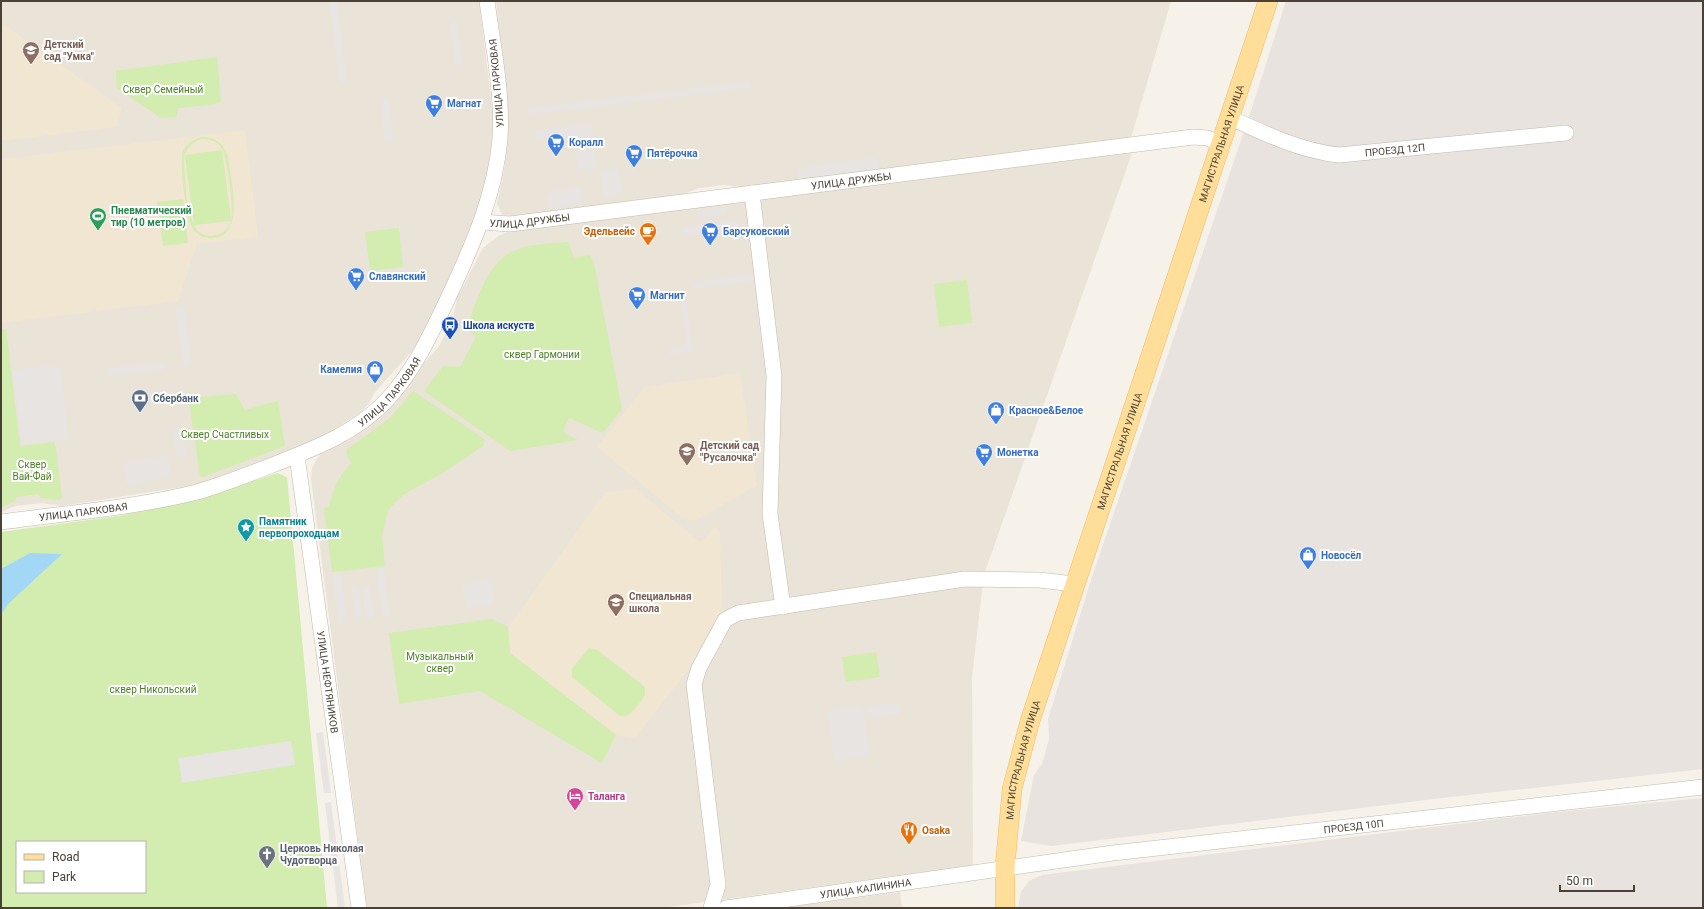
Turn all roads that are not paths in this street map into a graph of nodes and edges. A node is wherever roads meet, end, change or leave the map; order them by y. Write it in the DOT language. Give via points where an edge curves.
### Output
graph roads {
  1 [pos="487,1"];
  2 [pos="1268,1"];
  3 [pos="1229,117"];
  4 [pos="1566,133"];
  5 [pos="1220,143"];
  6 [pos="752,193"];
  7 [pos="482,222"];
  8 [pos="297,456"];
  9 [pos="1,522"];
  10 [pos="1074,584"];
  11 [pos="783,607"];
  12 [pos="1703,787"];
  13 [pos="1005,867"];
  14 [pos="359,908"];
  15 [pos="711,908"];
  16 [pos="726,908"];
  17 [pos="1005,908"];
  1 -- 7 [label="street, УЛИЦА ПАРКОВАЯ" via="500,123 495,171"];
  2 -- 3 [label="main road, МАГИСТРАЛЬНАЯ УЛИЦА"];
  3 -- 4 [label="street, ПРОЕЗД 12П" via="1262,132 1339,155"];
  3 -- 5 [label="main road, МАГИСТРАЛЬНАЯ УЛИЦА"];
  5 -- 6 [label="street, УЛИЦА ДРУЖБЫ" via="1194,137"];
  5 -- 10 [label="main road, МАГИСТРАЛЬНАЯ УЛИЦА"];
  6 -- 7 [label="street, УЛИЦА ДРУЖБЫ" via="510,224"];
  6 -- 11 [label="street" via="774,376 770,514"];
  7 -- 8 [label="street, УЛИЦА ПАРКОВАЯ" via="431,333 396,390 363,421 340,436"];
  8 -- 9 [label="street, УЛИЦА ПАРКОВАЯ" via="212,488"];
  8 -- 14 [label="street, УЛИЦА НЕФТЯНИКОВ"];
  10 -- 11 [label="street" via="977,578"];
  10 -- 13 [label="main road, МАГИСТРАЛЬНАЯ УЛИЦА" via="1020,755 1012,789"];
  11 -- 15 [label="street" via="738,613 725,620 696,676 695,694 718,885"];
  12 -- 13 [label="street, ПРОЕЗД 10П"];
  13 -- 16 [label="street, УЛИЦА КАЛИНИНА"];
  13 -- 17 [label="main road, МАГИСТРАЛЬНАЯ УЛИЦА"];
}
